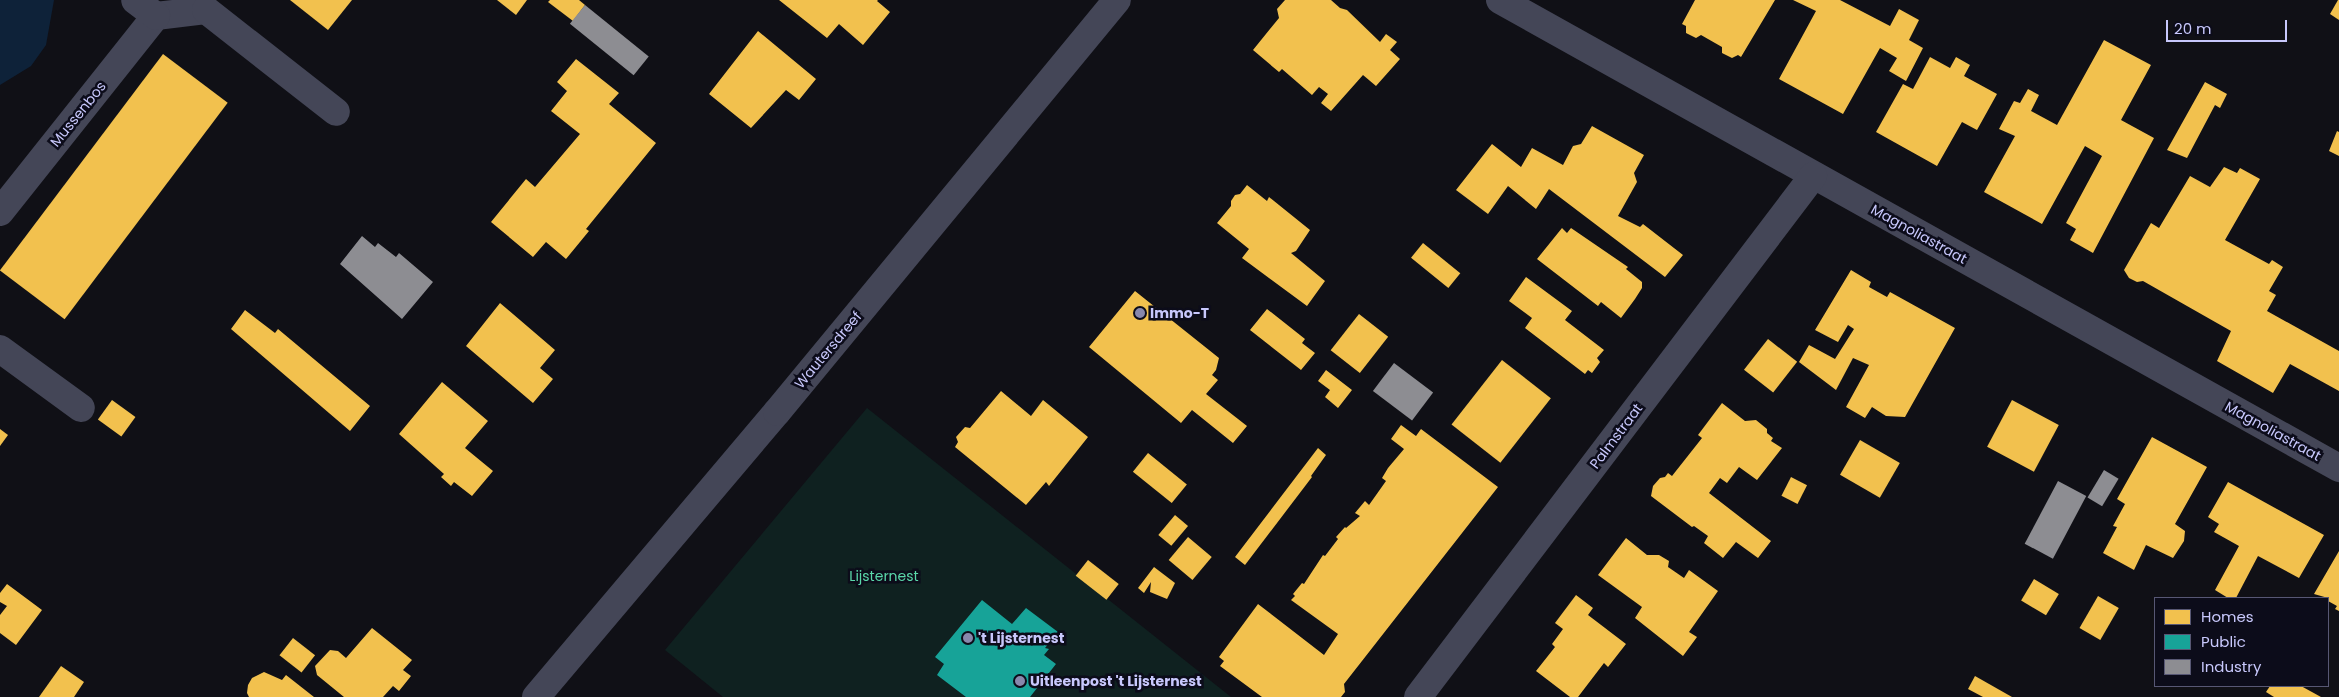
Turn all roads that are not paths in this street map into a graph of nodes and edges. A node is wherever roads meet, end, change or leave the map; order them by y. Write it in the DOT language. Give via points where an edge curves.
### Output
graph roads {
  1 [pos="135,0"];
  2 [pos="1118,0"];
  3 [pos="1500,0"];
  4 [pos="156,16"];
  5 [pos="336,112"];
  6 [pos="1813,176"];
  7 [pos="0,212"];
  8 [pos="0,349"];
  9 [pos="81,408"];
  10 [pos="2339,468"];
  11 [pos="536,697"];
  12 [pos="1418,697"];
  1 -- 4 [label="street"];
  2 -- 11 [label="street, Wautersdreef"];
  3 -- 6 [label="street, Magnoliastraat"];
  4 -- 5 [label="street" via="206,10"];
  4 -- 7 [label="street, Mussenbos"];
  6 -- 10 [label="street, Magnoliastraat"];
  6 -- 12 [label="street, Palmstraat"];
  8 -- 9 [label="street"];
}
